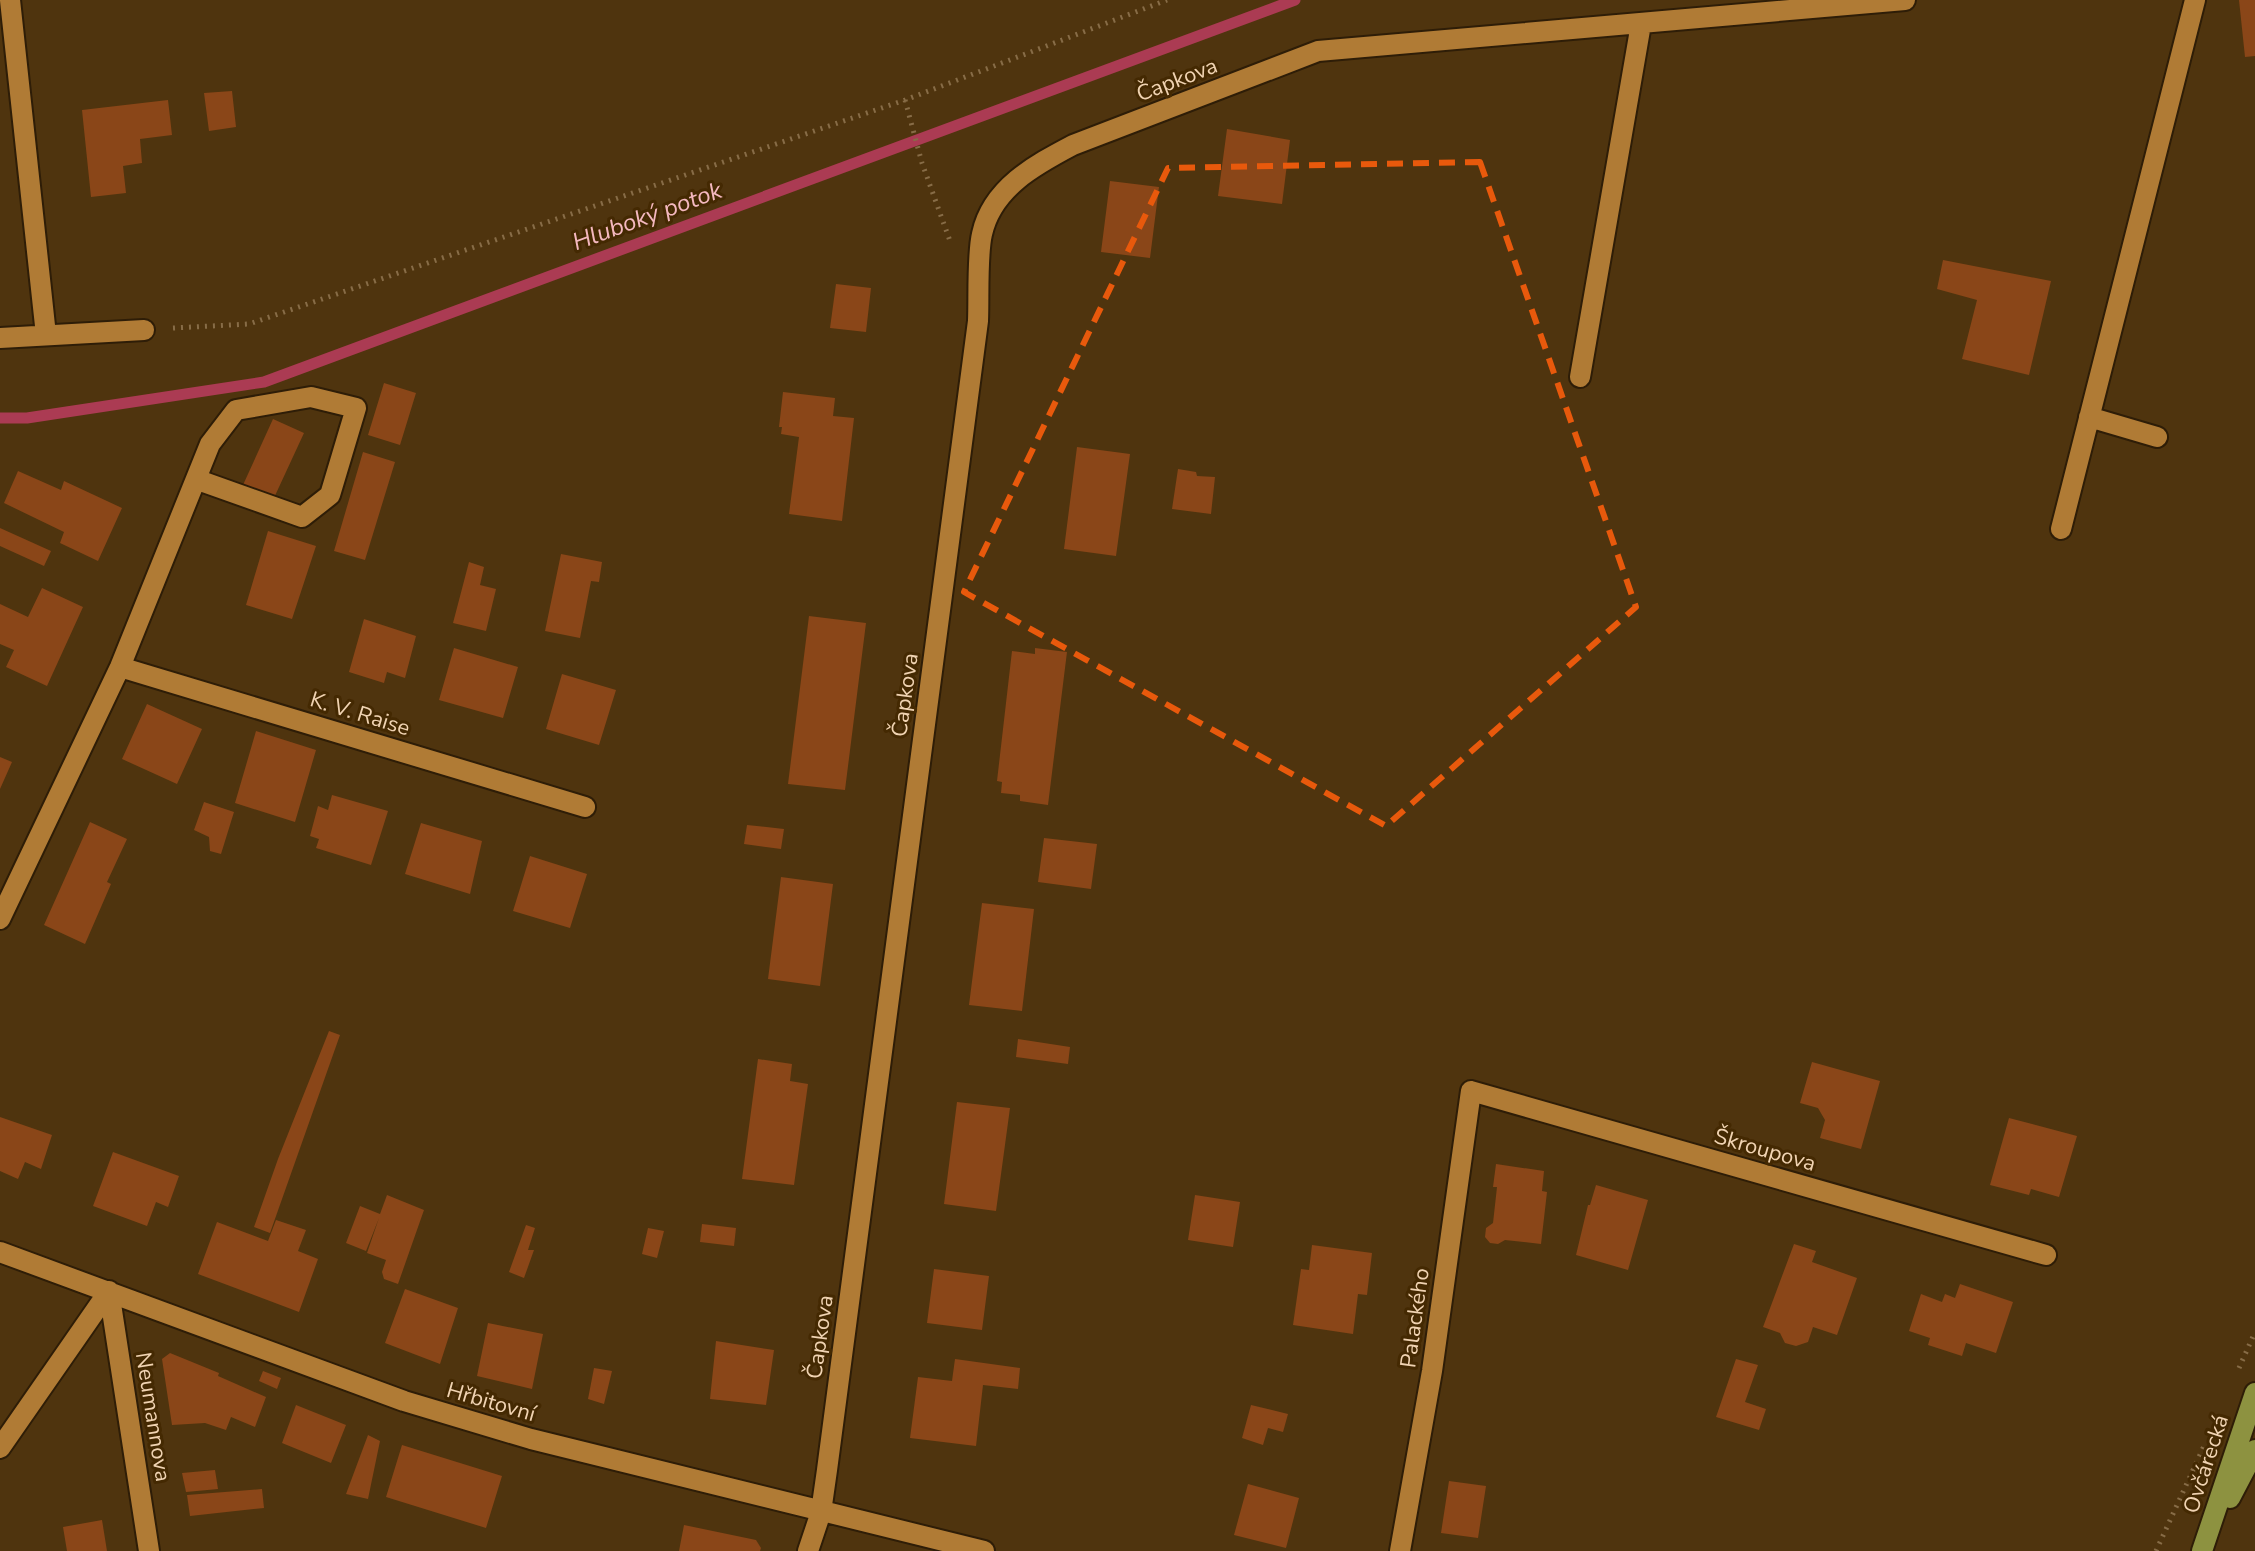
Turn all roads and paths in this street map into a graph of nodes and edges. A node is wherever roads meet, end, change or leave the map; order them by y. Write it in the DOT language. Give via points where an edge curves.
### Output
graph roads {
  1 [pos="10,0"];
  2 [pos="1167,0"];
  3 [pos="1905,0"];
  4 [pos="2195,0"];
  5 [pos="1641,24"];
  6 [pos="905,100"];
  7 [pos="922,163"];
  8 [pos="144,330"];
  9 [pos="46,335"];
  10 [pos="0,338"];
  11 [pos="1580,377"];
  12 [pos="2089,417"];
  13 [pos="2157,437"];
  14 [pos="198,480"];
  15 [pos="2061,529"];
  16 [pos="120,667"];
  17 [pos="585,807"];
  18 [pos="0,919"];
  19 [pos="1471,1091"];
  20 [pos="0,1252"];
  21 [pos="2046,1255"];
  22 [pos="109,1291"];
  23 [pos="2255,1393"];
  24 [pos="0,1448"];
  25 [pos="2255,1450"];
  26 [pos="821,1512"];
  27 [pos="149,1551"];
  28 [pos="808,1551"];
  29 [pos="984,1551"];
  30 [pos="1400,1551"];
  31 [pos="2202,1551"];
  1 -- 9 [label="street"];
  2 -- 6 [label="path"];
  3 -- 5 [label="street, Čapkova"];
  4 -- 12 [label="street"];
  5 -- 11 [label="street"];
  5 -- 26 [label="street, Čapkova" via="1318,51 1073,145 1001,193 982,233 978,321"];
  6 -- 7 [label="path"];
  6 -- 8 [label="path" via="249,324"];
  8 -- 9 [label="street"];
  9 -- 10 [label="street"];
  12 -- 13 [label="street"];
  12 -- 15 [label="street"];
  14 -- 14 [label="street" via="210,444 236,410 311,397 356,408 330,495 302,517"];
  14 -- 16 [label="street"];
  16 -- 17 [label="street, K. V. Raise"];
  16 -- 18 [label="street"];
  19 -- 21 [label="street, Škroupova"];
  19 -- 30 [label="street, Palackého" via="1432,1371"];
  20 -- 22 [label="street, Hřbitovní"];
  22 -- 24 [label="street"];
  22 -- 26 [label="street, Hřbitovní" via="404,1401 531,1439"];
  22 -- 27 [label="street, Neumannova"];
  23 -- 31 [label="main road, Ovčárecká"];
  25 -- 31 [label="main road, Ovčárecká"];
  26 -- 28 [label="street, Čapkova"];
  26 -- 29 [label="street, Hřbitovní"];
}
